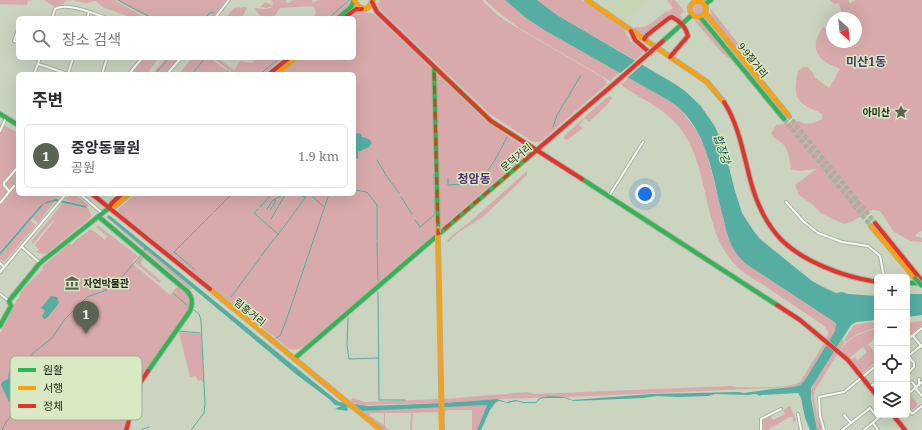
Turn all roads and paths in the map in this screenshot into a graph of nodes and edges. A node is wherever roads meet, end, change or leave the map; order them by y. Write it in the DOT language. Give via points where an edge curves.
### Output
graph roads {
  1 [pos="229,0"];
  2 [pos="354,0"];
  3 [pos="587,0"];
  4 [pos="688,0"];
  5 [pos="711,0"];
  6 [pos="373,1"];
  7 [pos="696,1"];
  8 [pos="705,4"];
  9 [pos="690,7"];
  10 [pos="363,9"];
  11 [pos="89,12"];
  12 [pos="377,12"];
  13 [pos="706,14"];
  14 [pos="692,15"];
  15 [pos="53,16"];
  16 [pos="88,16"];
  17 [pos="101,16"];
  18 [pos="217,16"];
  19 [pos="340,16"];
  20 [pos="347,16"];
  21 [pos="701,18"];
  22 [pos="682,25"];
  23 [pos="632,32"];
  24 [pos="644,39"];
  25 [pos="650,53"];
  26 [pos="670,57"];
  27 [pos="39,60"];
  28 [pos="72,60"];
  29 [pos="106,60"];
  30 [pos="140,60"];
  31 [pos="179,60"];
  32 [pos="286,60"];
  33 [pos="294,60"];
  34 [pos="38,64"];
  35 [pos="434,67"];
  36 [pos="35,72"];
  37 [pos="62,72"];
  38 [pos="69,72"];
  39 [pos="103,72"];
  40 [pos="130,72"];
  41 [pos="169,72"];
  42 [pos="272,72"];
  43 [pos="278,72"];
  44 [pos="0,114"];
  45 [pos="6,117"];
  46 [pos="16,124"];
  47 [pos="0,131"];
  48 [pos="643,142"];
  49 [pos="537,150"];
  50 [pos="16,169"];
  51 [pos="14,186"];
  52 [pos="9,191"];
  53 [pos="65,196"];
  54 [pos="82,196"];
  55 [pos="94,196"];
  56 [pos="120,196"];
  57 [pos="127,196"];
  58 [pos="609,196"];
  59 [pos="786,202"];
  60 [pos="0,203"];
  61 [pos="109,208"];
  62 [pos="103,213"];
  63 [pos="99,217"];
  64 [pos="875,223"];
  65 [pos="871,226"];
  66 [pos="22,247"];
  67 [pos="0,263"];
  68 [pos="40,263"];
  69 [pos="4,267"];
  70 [pos="0,272"];
  71 [pos="883,274"];
  72 [pos="916,277"];
  73 [pos="874,282"];
  74 [pos="910,283"];
  75 [pos="922,283"];
  76 [pos="0,294"];
  77 [pos="9,301"];
  78 [pos="0,326"];
  79 [pos="922,328"];
  80 [pos="913,336"];
  81 [pos="910,338"];
  82 [pos="922,346"];
  83 [pos="910,355"];
  84 [pos="295,358"];
  85 [pos="910,359"];
  86 [pos="874,367"];
  87 [pos="910,371"];
  88 [pos="862,377"];
  89 [pos="142,379"];
  90 [pos="920,379"];
  91 [pos="876,382"];
  92 [pos="912,382"];
  93 [pos="922,382"];
  94 [pos="919,385"];
  95 [pos="870,387"];
  96 [pos="916,388"];
  97 [pos="874,392"];
  98 [pos="910,393"];
  99 [pos="922,396"];
  100 [pos="922,406"];
  101 [pos="781,409"];
  102 [pos="910,411"];
  103 [pos="874,413"];
  104 [pos="798,414"];
  105 [pos="844,415"];
  106 [pos="878,418"];
  107 [pos="895,418"];
  108 [pos="130,420"];
  109 [pos="851,423"];
  110 [pos="873,423"];
  111 [pos="376,428"];
  112 [pos="126,430"];
  113 [pos="381,430"];
  114 [pos="442,430"];
  115 [pos="761,430"];
  116 [pos="801,430"];
  117 [pos="824,430"];
  118 [pos="842,430"];
  119 [pos="864,430"];
  120 [pos="878,430"];
  121 [pos="905,430"];
  1 -- 18 [label="street"];
  2 -- 10 [label="main road" via="356,6"];
  2 -- 19 [label="main road" via="351,7"];
  3 -- 23 [label="main road"];
  4 -- 9 [label="main road"];
  5 -- 8 [label="main road"];
  6 -- 10 [label="main road" via="369,7"];
  6 -- 12 [label="main road"];
  7 -- 8 [label="main road"];
  7 -- 9 [label="main road"];
  8 -- 13 [label="main road"];
  9 -- 14 [label="main road"];
  10 -- 12 [label="main road"];
  10 -- 20 [label="main road" via="356,9"];
  11 -- 15 [label="street" via="60,7 55,9"];
  11 -- 16 [label="street"];
  11 -- 17 [label="street"];
  12 -- 35 [label="main road"];
  13 -- 21 [label="main road"];
  13 -- 21 [label="main road, 9·9절거리" via="786,117"];
  14 -- 21 [label="main road"];
  14 -- 22 [label="main road, 문덕거리"];
  22 -- 24 [label="main road" via="672,17"];
  22 -- 25 [label="main road, 문덕거리, bridge"];
  22 -- 26 [label="main road" via="688,36"];
  23 -- 24 [label="main road"];
  23 -- 25 [label="main road" via="634,40"];
  24 -- 26 [label="main road"];
  25 -- 49 [label="main road, 문덕거리, bridge"];
  26 -- 73 [label="main road" via="707,82 729,111 760,210 778,237 822,265"];
  27 -- 34 [label="street"];
  28 -- 38 [label="street"];
  29 -- 39 [label="street"];
  30 -- 40 [label="street"];
  31 -- 41 [label="street"];
  32 -- 42 [label="main road"];
  33 -- 43 [label="main road"];
  34 -- 36 [label="street"];
  34 -- 37 [label="street"];
  35 -- 49 [label="main road" via="491,120"];
  35 -- 114 [label="main road, bridge"];
  44 -- 45 [label="main road"];
  45 -- 46 [label="main road"];
  45 -- 47 [label="street"];
  48 -- 58 [label="street"];
  49 -- 58 [label="main road"];
  49 -- 84 [label="main road, 문덕거리"];
  50 -- 52 [label="street" via="4,183"];
  51 -- 52 [label="street"];
  52 -- 60 [label="street"];
  53 -- 66 [label="street"];
  54 -- 62 [label="street"];
  55 -- 61 [label="main road, 림흥거리"];
  56 -- 61 [label="main road"];
  57 -- 61 [label="main road"];
  58 -- 88 [label="main road" via="800,320 848,360"];
  59 -- 71 [label="street" via="804,222 818,232 842,242 868,246 880,256"];
  61 -- 62 [label="main road"];
  61 -- 84 [label="main road, 림흥거리"];
  62 -- 63 [label="main road"];
  63 -- 68 [label="main road"];
  63 -- 89 [label="main road" via="187,291 192,300 190,311"];
  64 -- 72 [label="main road"];
  65 -- 72 [label="main road"];
  66 -- 68 [label="street"];
  66 -- 69 [label="street"];
  67 -- 69 [label="street"];
  68 -- 77 [label="main road"];
  69 -- 70 [label="street"];
  72 -- 75 [label="main road, bridge"];
  74 -- 75 [label="main road"];
  76 -- 77 [label="street"];
  77 -- 78 [label="main road" via="11,306"];
  79 -- 80 [label="street"];
  80 -- 81 [label="street"];
  80 -- 82 [label="street"];
  82 -- 83 [label="street"];
  84 -- 111 [label="main road, 림흥거리"];
  85 -- 87 [label="street" via="914,364"];
  86 -- 88 [label="street"];
  88 -- 95 [label="main road"];
  88 -- 117 [label="street" via="842,393 819,397"];
  90 -- 94 [label="street"];
  91 -- 95 [label="street"];
  92 -- 96 [label="street"];
  93 -- 94 [label="street"];
  94 -- 96 [label="street"];
  95 -- 97 [label="main road"];
  96 -- 98 [label="street"];
  96 -- 99 [label="street"];
  100 -- 102 [label="street" via="912,414"];
  101 -- 115 [label="street" via="760,419"];
  103 -- 109 [label="street" via="870,408"];
  104 -- 116 [label="street"];
  105 -- 109 [label="street"];
  106 -- 110 [label="street"];
  107 -- 121 [label="main road"];
  108 -- 112 [label="main road"];
  109 -- 118 [label="street"];
  110 -- 119 [label="street"];
  110 -- 120 [label="street"];
  111 -- 113 [label="main road, 림흥거리"];
}
